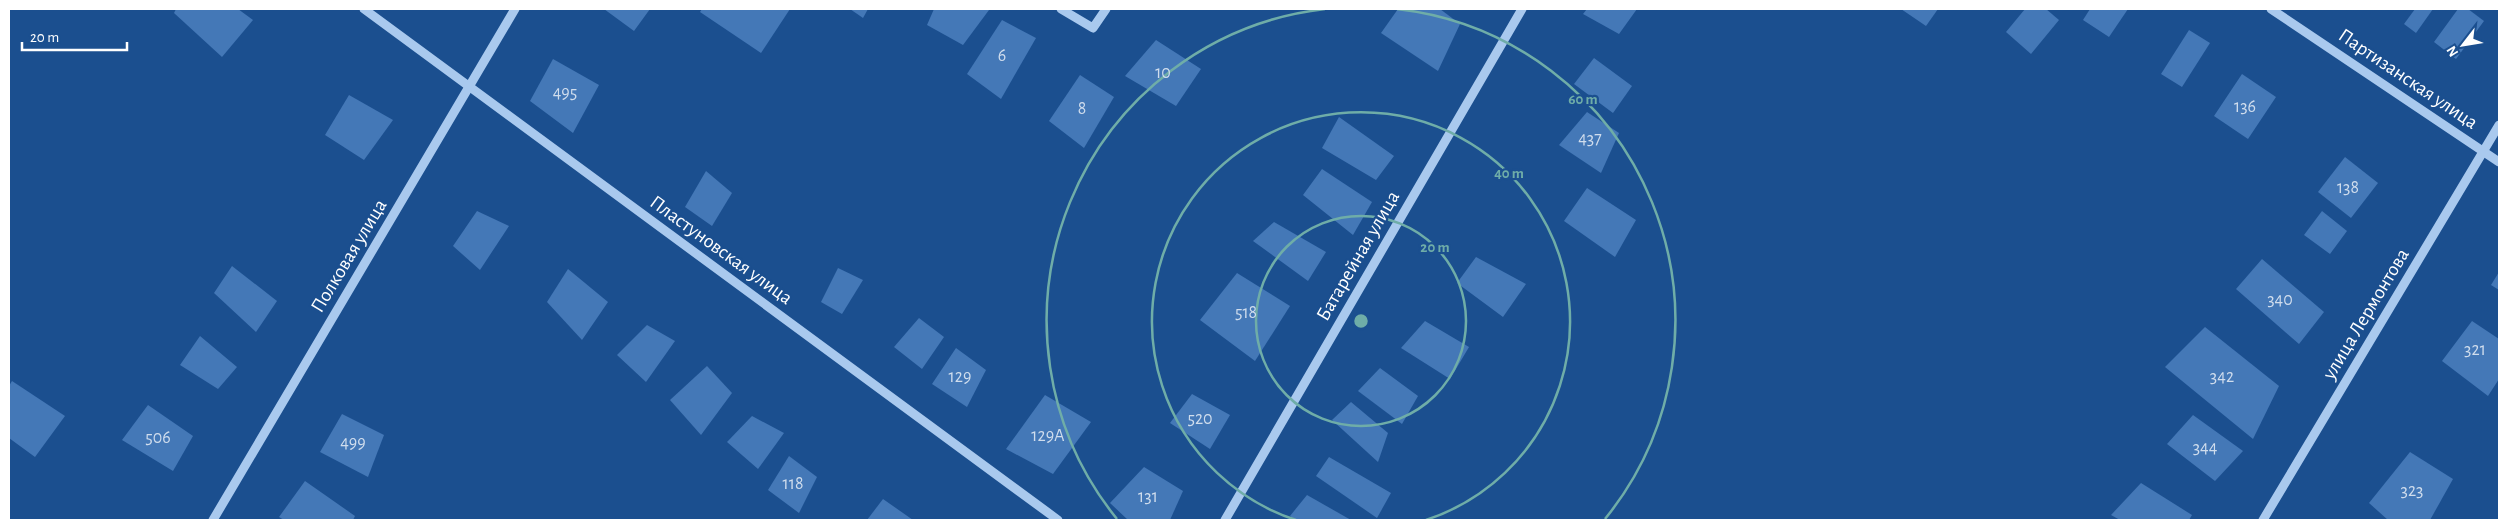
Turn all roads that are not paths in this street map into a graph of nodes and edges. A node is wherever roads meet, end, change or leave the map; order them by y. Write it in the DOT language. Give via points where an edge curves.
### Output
graph roads {
  1 [pos="364,9"];
  2 [pos="515,9"];
  3 [pos="1061,9"];
  4 [pos="1106,9"];
  5 [pos="1522,9"];
  6 [pos="2271,9"];
  7 [pos="469,86"];
  8 [pos="2499,126"];
  9 [pos="2484,150"];
  10 [pos="2499,162"];
  11 [pos="213,520"];
  12 [pos="1058,520"];
  13 [pos="1225,520"];
  14 [pos="2263,520"];
  1 -- 7 [label="street, Пластуновская улица"];
  2 -- 7 [label="street, Полковая улица"];
  3 -- 4 [label="street" via="1093,28"];
  5 -- 13 [label="street, Батарейная улица"];
  6 -- 9 [label="street, Партизанская улица"];
  7 -- 11 [label="street, Полковая улица"];
  7 -- 12 [label="street, Пластуновская улица"];
  8 -- 9 [label="street, улица Лермонтова"];
  9 -- 10 [label="street, Партизанская улица"];
  9 -- 14 [label="street, улица Лермонтова"];
}
